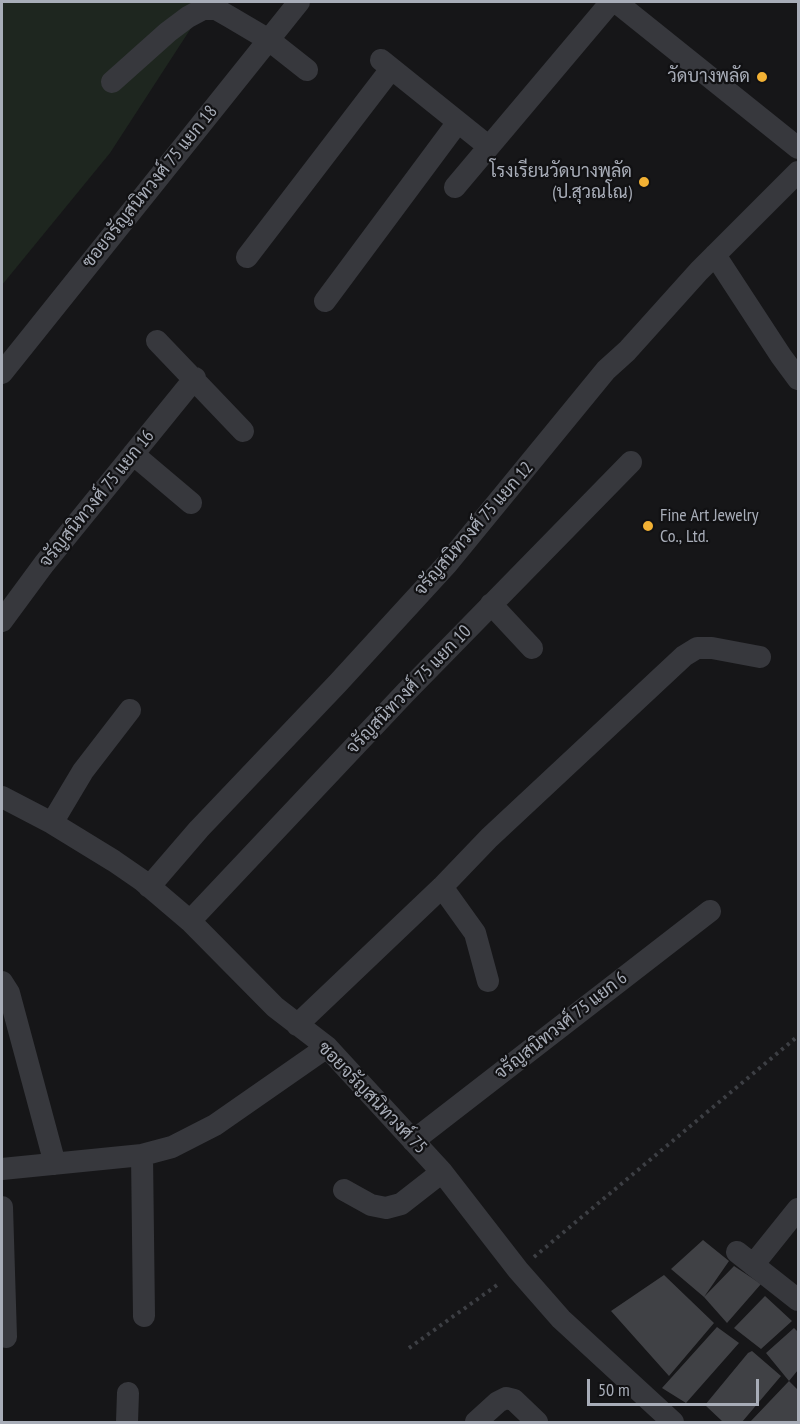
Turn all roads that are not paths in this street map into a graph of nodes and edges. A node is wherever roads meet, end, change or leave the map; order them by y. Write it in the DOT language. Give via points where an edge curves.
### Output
graph roads {
  1 [pos="299,2"];
  2 [pos="611,2"];
  3 [pos="616,2"];
  4 [pos="269,40"];
  5 [pos="307,70"];
  6 [pos="112,82"];
  7 [pos="458,122"];
  8 [pos="488,146"];
  9 [pos="798,148"];
  10 [pos="798,172"];
  11 [pos="455,188"];
  12 [pos="715,255"];
  13 [pos="247,257"];
  14 [pos="325,302"];
  15 [pos="157,341"];
  16 [pos="2,373"];
  17 [pos="195,378"];
  18 [pos="798,379"];
  19 [pos="243,431"];
  20 [pos="133,454"];
  21 [pos="631,462"];
  22 [pos="191,503"];
  23 [pos="491,604"];
  24 [pos="2,621"];
  25 [pos="532,648"];
  26 [pos="760,657"];
  27 [pos="130,710"];
  28 [pos="2,797"];
  29 [pos="52,823"];
  30 [pos="149,886"];
  31 [pos="442,886"];
  32 [pos="710,911"];
  33 [pos="190,921"];
  34 [pos="488,981"];
  35 [pos="2,982"];
  36 [pos="297,1025"];
  37 [pos="327,1047"];
  38 [pos="413,1141"];
  39 [pos="142,1155"];
  40 [pos="55,1164"];
  41 [pos="2,1169"];
  42 [pos="442,1172"];
  43 [pos="344,1190"];
  44 [pos="2,1207"];
  45 [pos="798,1209"];
  46 [pos="798,1300"];
  47 [pos="144,1316"];
  48 [pos="6,1337"];
  49 [pos="129,1393"];
  50 [pos="658,1418"];
  51 [pos="128,1422"];
  52 [pos="476,1422"];
  53 [pos="537,1422"];
  1 -- 4 [label="street, ซอยจรัญสนิทวงศ์ 75 แยก 18"];
  2 -- 8 [label="street"];
  3 -- 9 [label="street"];
  4 -- 5 [label="street"];
  4 -- 6 [label="street" via="216,9 203,9 168,32"];
  4 -- 16 [label="street, ซอยจรัญสนิทวงศ์ 75 แยก 18"];
  7 -- 8 [label="street"];
  7 -- 13 [label="street" via="386,64"];
  7 -- 14 [label="street"];
  8 -- 11 [label="street"];
  10 -- 12 [label="street, จรัญสนิทวงศ์ 75 แยก 12"];
  12 -- 18 [label="street"];
  12 -- 30 [label="street, จรัญสนิทวงศ์ 75 แยก 12" via="606,370 447,564"];
  15 -- 17 [label="street"];
  17 -- 19 [label="street"];
  17 -- 20 [label="street, จรัญสนิทวงศ์ 75 แยก 16"];
  20 -- 22 [label="street"];
  20 -- 24 [label="street, จรัญสนิทวงศ์ 75 แยก 16"];
  21 -- 23 [label="street, จรัญสนิทวงศ์ 75 แยก 10"];
  23 -- 25 [label="street"];
  23 -- 33 [label="street, จรัญสนิทวงศ์ 75 แยก 10"];
  26 -- 31 [label="street" via="712,648 697,648 684,656"];
  27 -- 29 [label="street" via="83,771"];
  28 -- 29 [label="street, ซอยจรัญสนิทวงศ์ 75"];
  29 -- 30 [label="street, ซอยจรัญสนิทวงศ์ 75"];
  30 -- 33 [label="street, ซอยจรัญสนิทวงศ์ 75"];
  31 -- 34 [label="street" via="475,933"];
  31 -- 36 [label="street"];
  32 -- 38 [label="street, จรัญสนิทวงศ์ 75 แยก 6"];
  33 -- 36 [label="street, ซอยจรัญสนิทวงศ์ 75"];
  35 -- 40 [label="street" via="9,993"];
  36 -- 37 [label="street, ซอยจรัญสนิทวงศ์ 75"];
  37 -- 38 [label="street, ซอยจรัญสนิทวงศ์ 75"];
  37 -- 39 [label="street" via="215,1125 172,1146"];
  38 -- 42 [label="street, ซอยจรัญสนิทวงศ์ 75"];
  39 -- 40 [label="street"];
  39 -- 47 [label="street"];
  40 -- 41 [label="street"];
  42 -- 43 [label="street" via="401,1204 386,1208 371,1205"];
  42 -- 50 [label="street, ซอยจรัญสนิทวงศ์ 75" via="561,1319"];
  44 -- 48 [label="street"];
  45 -- 46 [label="street" via="745,1259"];
  49 -- 51 [label="street"];
  52 -- 53 [label="street" via="506,1398 514,1400"];
}
